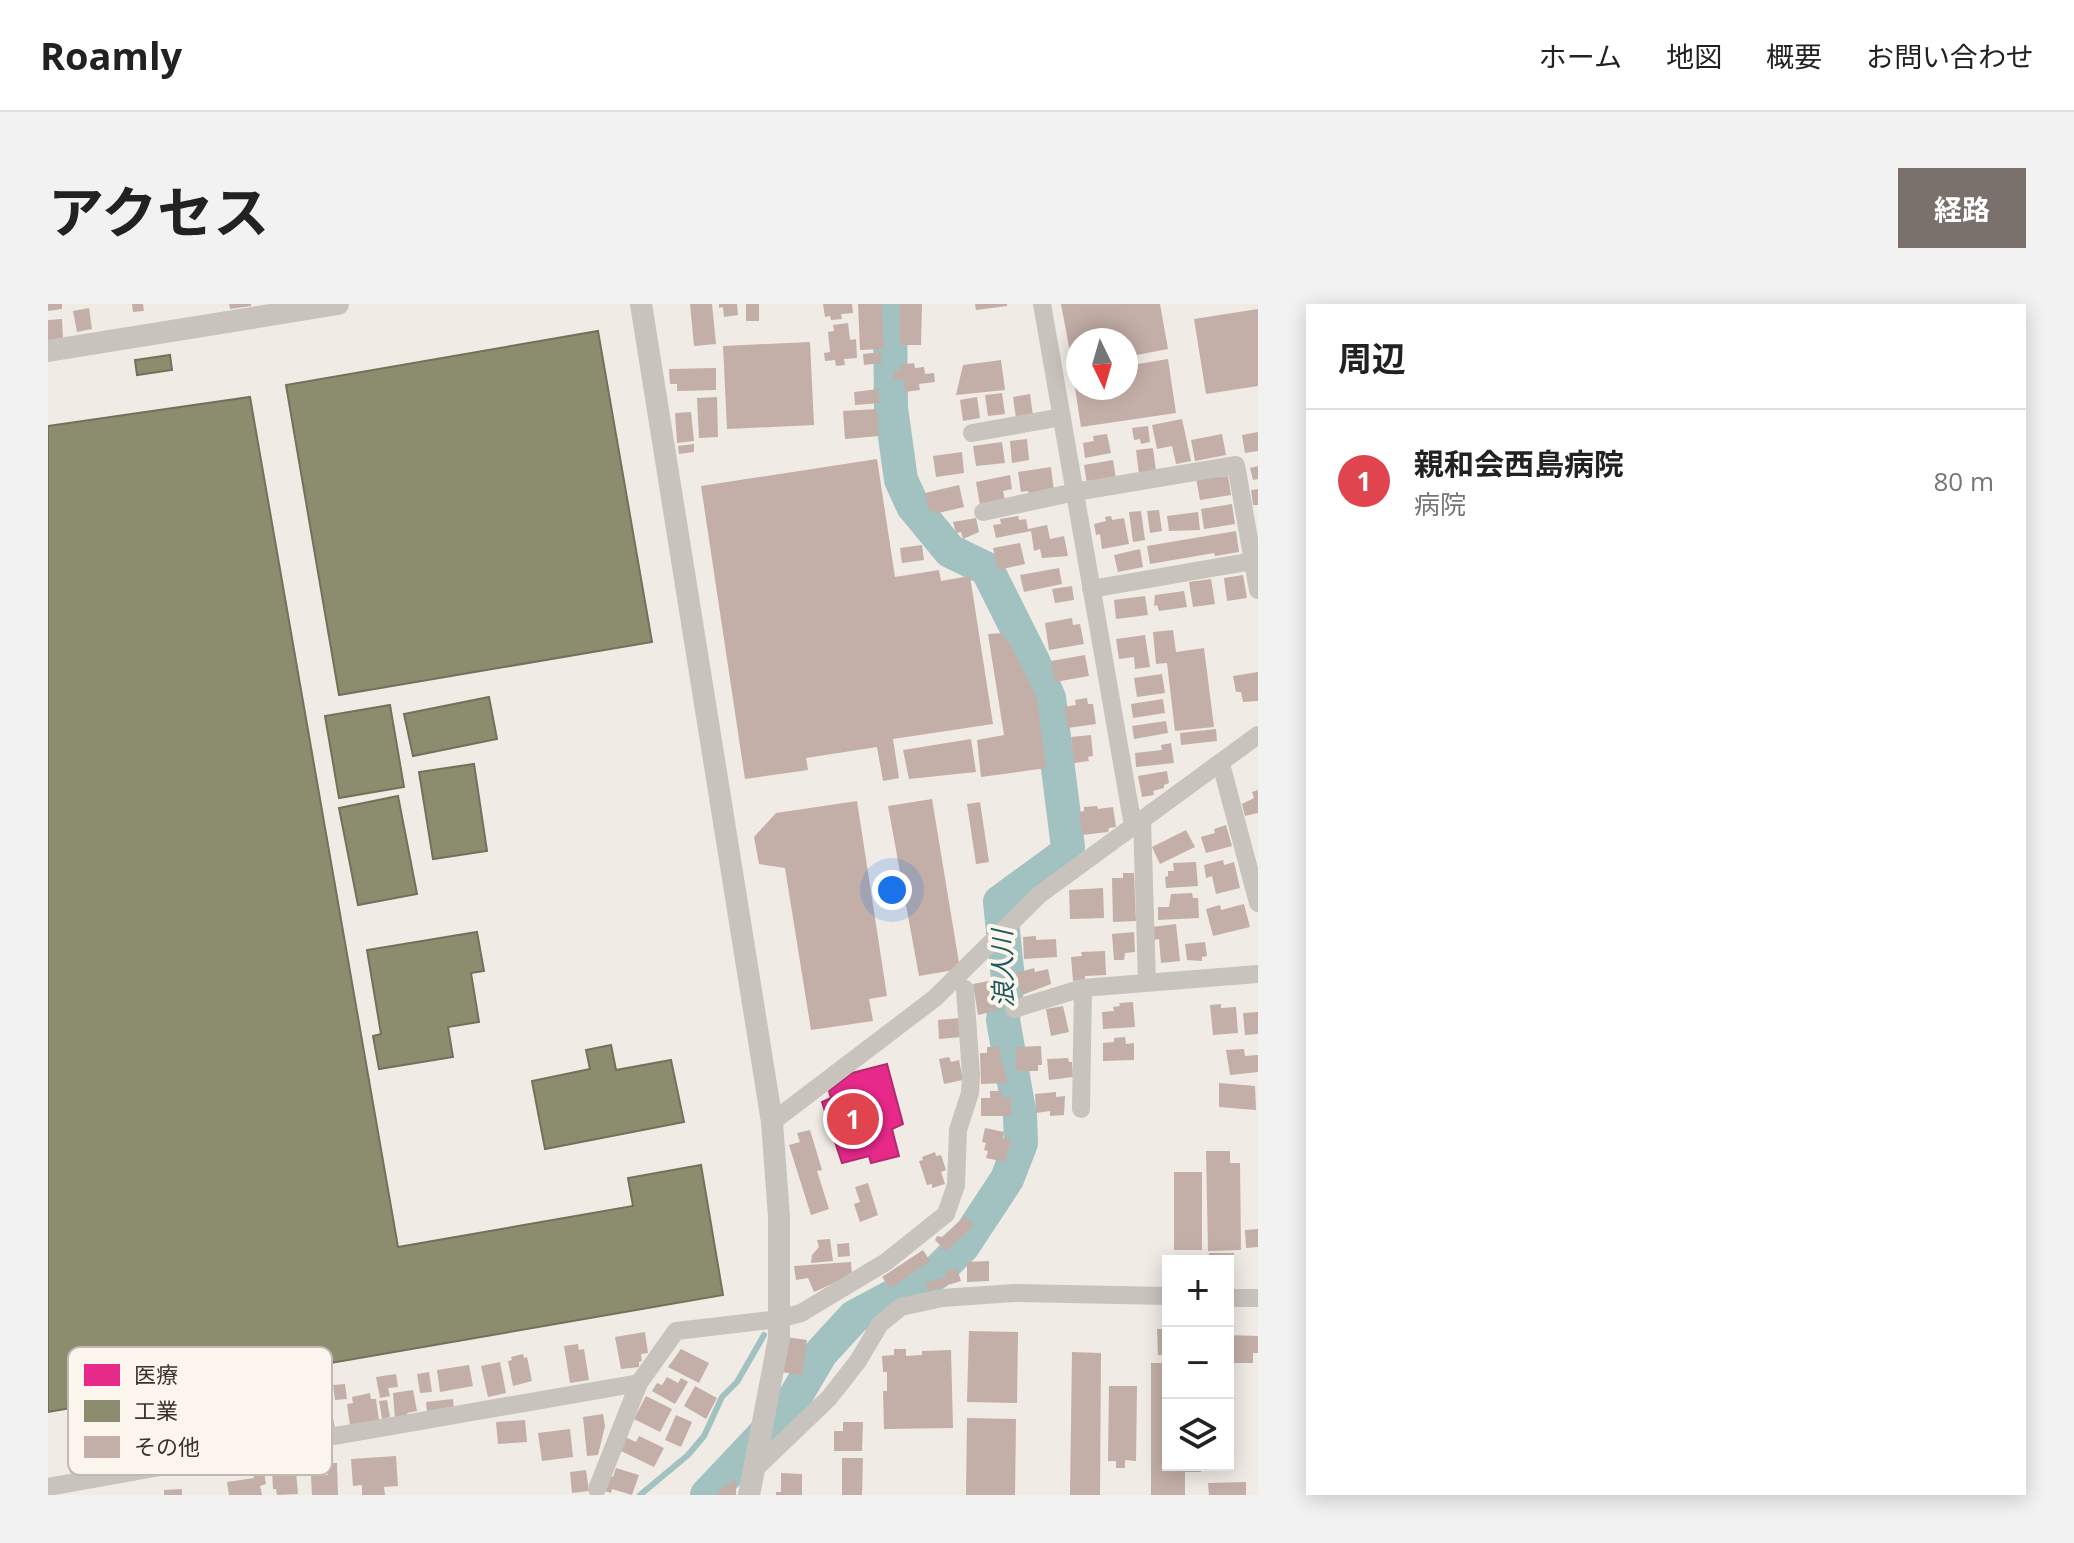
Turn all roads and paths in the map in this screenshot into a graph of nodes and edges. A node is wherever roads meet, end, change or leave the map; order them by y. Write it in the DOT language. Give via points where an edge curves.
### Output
graph roads {
  1 [pos="338,304"];
  2 [pos="641,304"];
  3 [pos="1042,304"];
  4 [pos="48,351"];
  5 [pos="1062,417"];
  6 [pos="972,433"];
  7 [pos="1075,492"];
  8 [pos="983,512"];
  9 [pos="1252,518"];
  10 [pos="1253,561"];
  11 [pos="1091,589"];
  12 [pos="1258,590"];
  13 [pos="1258,735"];
  14 [pos="1221,764"];
  15 [pos="1137,823"];
  16 [pos="1258,903"];
  17 [pos="1258,974"];
  18 [pos="1147,982"];
  19 [pos="1083,988"];
  20 [pos="965,989"];
  21 [pos="1014,1009"];
  22 [pos="1081,1109"];
  23 [pos="772,1122"];
  24 [pos="1162,1296"];
  25 [pos="1234,1298"];
  26 [pos="1258,1298"];
  27 [pos="779,1319"];
  28 [pos="639,1383"];
  29 [pos="332,1437"];
  30 [pos="755,1463"];
  31 [pos="115,1475"];
  32 [pos="48,1487"];
  33 [pos="597,1489"];
  34 [pos="749,1495"];
  1 -- 4 [label="street"];
  2 -- 23 [label="street"];
  3 -- 5 [label="street"];
  5 -- 6 [label="street"];
  5 -- 7 [label="street"];
  7 -- 8 [label="street"];
  7 -- 9 [label="street" via="1236,465"];
  7 -- 11 [label="street"];
  9 -- 10 [label="street"];
  10 -- 11 [label="street"];
  10 -- 12 [label="street"];
  11 -- 15 [label="street"];
  13 -- 14 [label="street"];
  14 -- 15 [label="street"];
  14 -- 16 [label="street"];
  15 -- 18 [label="street"];
  15 -- 23 [label="street" via="1039,895 935,998"];
  17 -- 18 [label="street"];
  18 -- 19 [label="street"];
  19 -- 21 [label="street"];
  19 -- 22 [label="street"];
  20 -- 27 [label="street" via="970,1093 958,1130 956,1185 946,1214 886,1262 801,1313"];
  23 -- 27 [label="street"];
  24 -- 30 [label="street" via="1014,1293 901,1307 880,1324 829,1398"];
  25 -- 26 [label="street"];
  27 -- 28 [label="street" via="676,1331"];
  27 -- 30 [label="street"];
  28 -- 29 [label="street"];
  28 -- 33 [label="street"];
  30 -- 34 [label="street"];
  31 -- 32 [label="street"];
}
